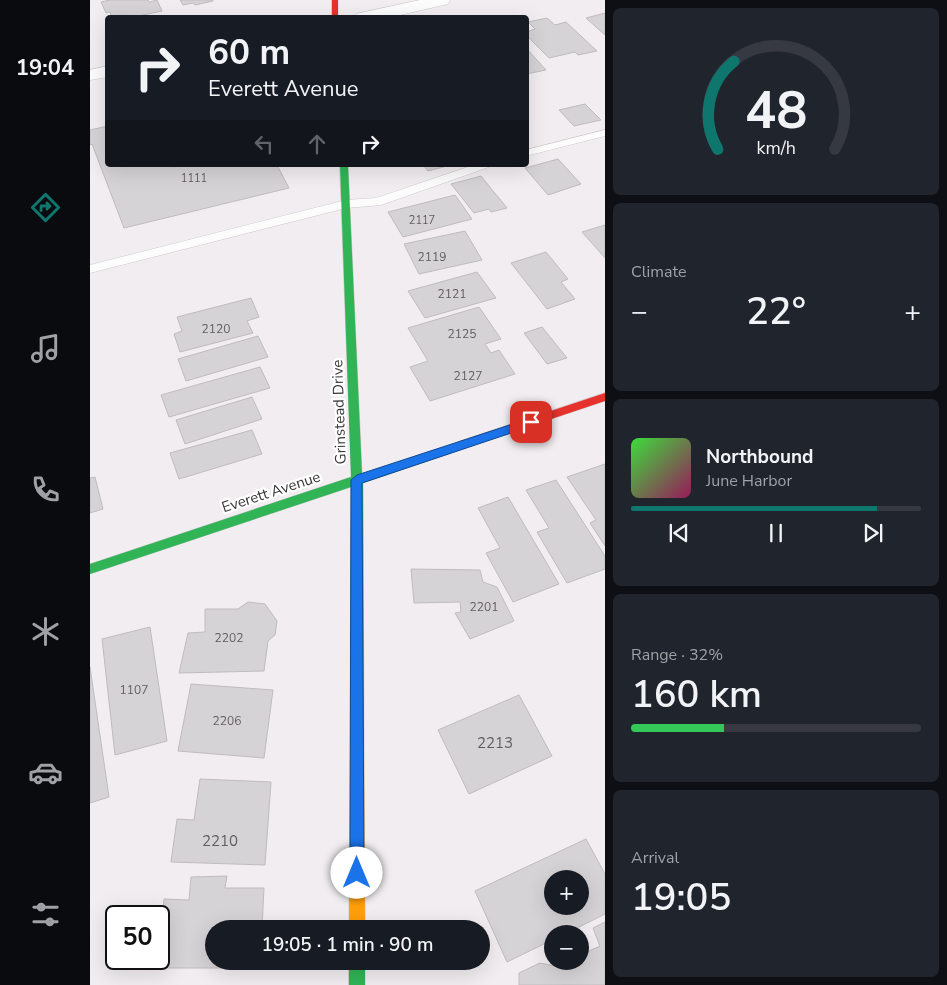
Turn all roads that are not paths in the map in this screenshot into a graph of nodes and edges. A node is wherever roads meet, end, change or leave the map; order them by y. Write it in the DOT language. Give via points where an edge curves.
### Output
graph roads {
  1 [pos="335,0"];
  2 [pos="442,0"];
  3 [pos="336,15"];
  4 [pos="375,15"];
  5 [pos="105,72"];
  6 [pos="90,75"];
  7 [pos="604,133"];
  8 [pos="529,152"];
  9 [pos="344,167"];
  10 [pos="479,167"];
  11 [pos="346,204"];
  12 [pos="90,269"];
  13 [pos="604,397"];
  14 [pos="357,480"];
  15 [pos="90,569"];
  16 [pos="357,920"];
  17 [pos="357,970"];
  18 [pos="357,985"];
  1 -- 3 [label="main road"];
  2 -- 4 [label="street"];
  5 -- 6 [label="street"];
  7 -- 8 [label="lane"];
  9 -- 11 [label="main road, Grinstead Drive"];
  10 -- 11 [label="lane" via="377,202"];
  11 -- 12 [label="lane"];
  11 -- 14 [label="main road, Grinstead Drive"];
  13 -- 14 [label="main road, Everett Avenue"];
  14 -- 15 [label="main road, Everett Avenue"];
  14 -- 16 [label="main road, Grinstead Drive"];
  17 -- 18 [label="main road"];
}
